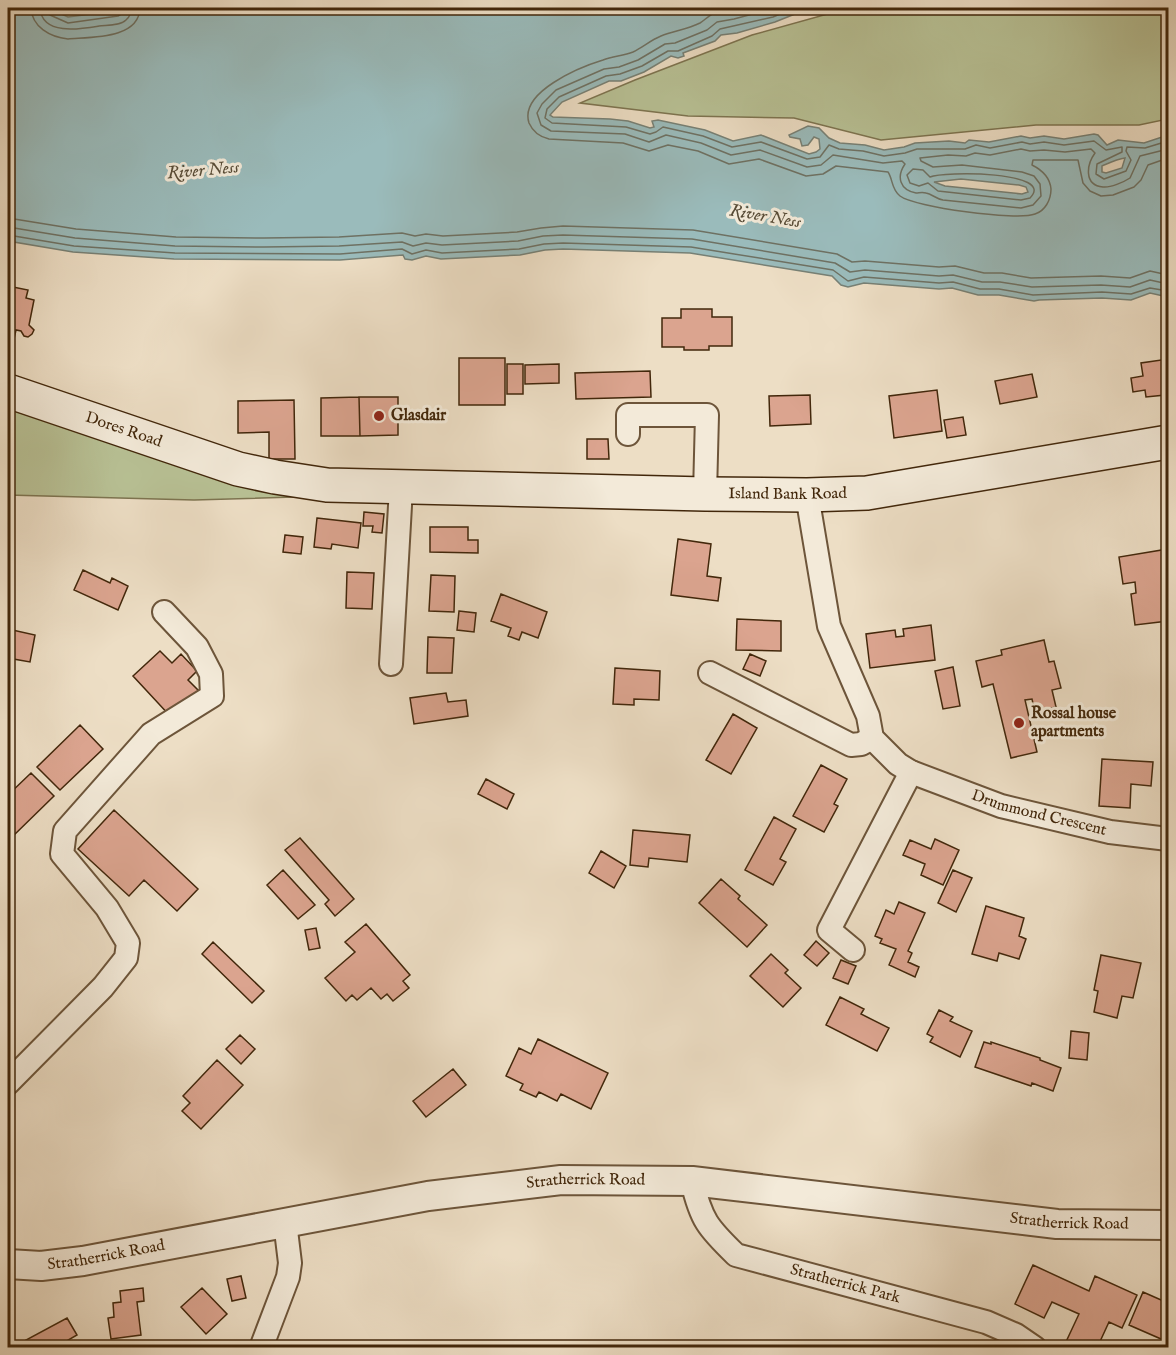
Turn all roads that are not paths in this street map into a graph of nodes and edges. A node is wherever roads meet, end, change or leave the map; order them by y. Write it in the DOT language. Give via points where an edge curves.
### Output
graph roads {
  1 [pos="8,391"];
  2 [pos="628,434"];
  3 [pos="1168,442"];
  4 [pos="238,469"];
  5 [pos="401,488"];
  6 [pos="705,494"];
  7 [pos="807,495"];
  8 [pos="164,612"];
  9 [pos="391,664"];
  10 [pos="710,673"];
  11 [pos="872,738"];
  12 [pos="911,772"];
  13 [pos="1168,839"];
  14 [pos="853,950"];
  15 [pos="8,1083"];
  16 [pos="692,1181"];
  17 [pos="285,1222"];
  18 [pos="1168,1225"];
  19 [pos="8,1264"];
  20 [pos="261,1347"];
  21 [pos="1035,1347"];
  1 -- 4 [label="main road, Dores Road"];
  2 -- 6 [label="street" via="628,415 707,415"];
  3 -- 7 [label="main road, Island Bank Road" via="867,493"];
  4 -- 5 [label="main road, Island Bank Road" via="327,485"];
  5 -- 6 [label="main road, Island Bank Road"];
  5 -- 9 [label="street"];
  6 -- 7 [label="main road, Island Bank Road"];
  7 -- 11 [label="street" via="830,626 868,716"];
  8 -- 15 [label="street" via="196,647 211,674 212,696 151,734 65,831 62,854 107,908 128,943 126,958 103,987"];
  10 -- 11 [label="street" via="851,745"];
  11 -- 12 [label="street, Drummond Crescent"];
  12 -- 13 [label="street, Drummond Crescent" via="1001,806 1110,832"];
  12 -- 14 [label="street" via="829,930"];
  16 -- 17 [label="street, Stratherrick Road" via="561,1180 428,1196"];
  16 -- 18 [label="street, Stratherrick Road" via="1057,1224"];
  16 -- 21 [label="street, Stratherrick Park" via="698,1207 711,1231 736,1255 986,1322"];
  17 -- 19 [label="street, Stratherrick Road" via="83,1262"];
  17 -- 20 [label="street" via="288,1277"];
}
